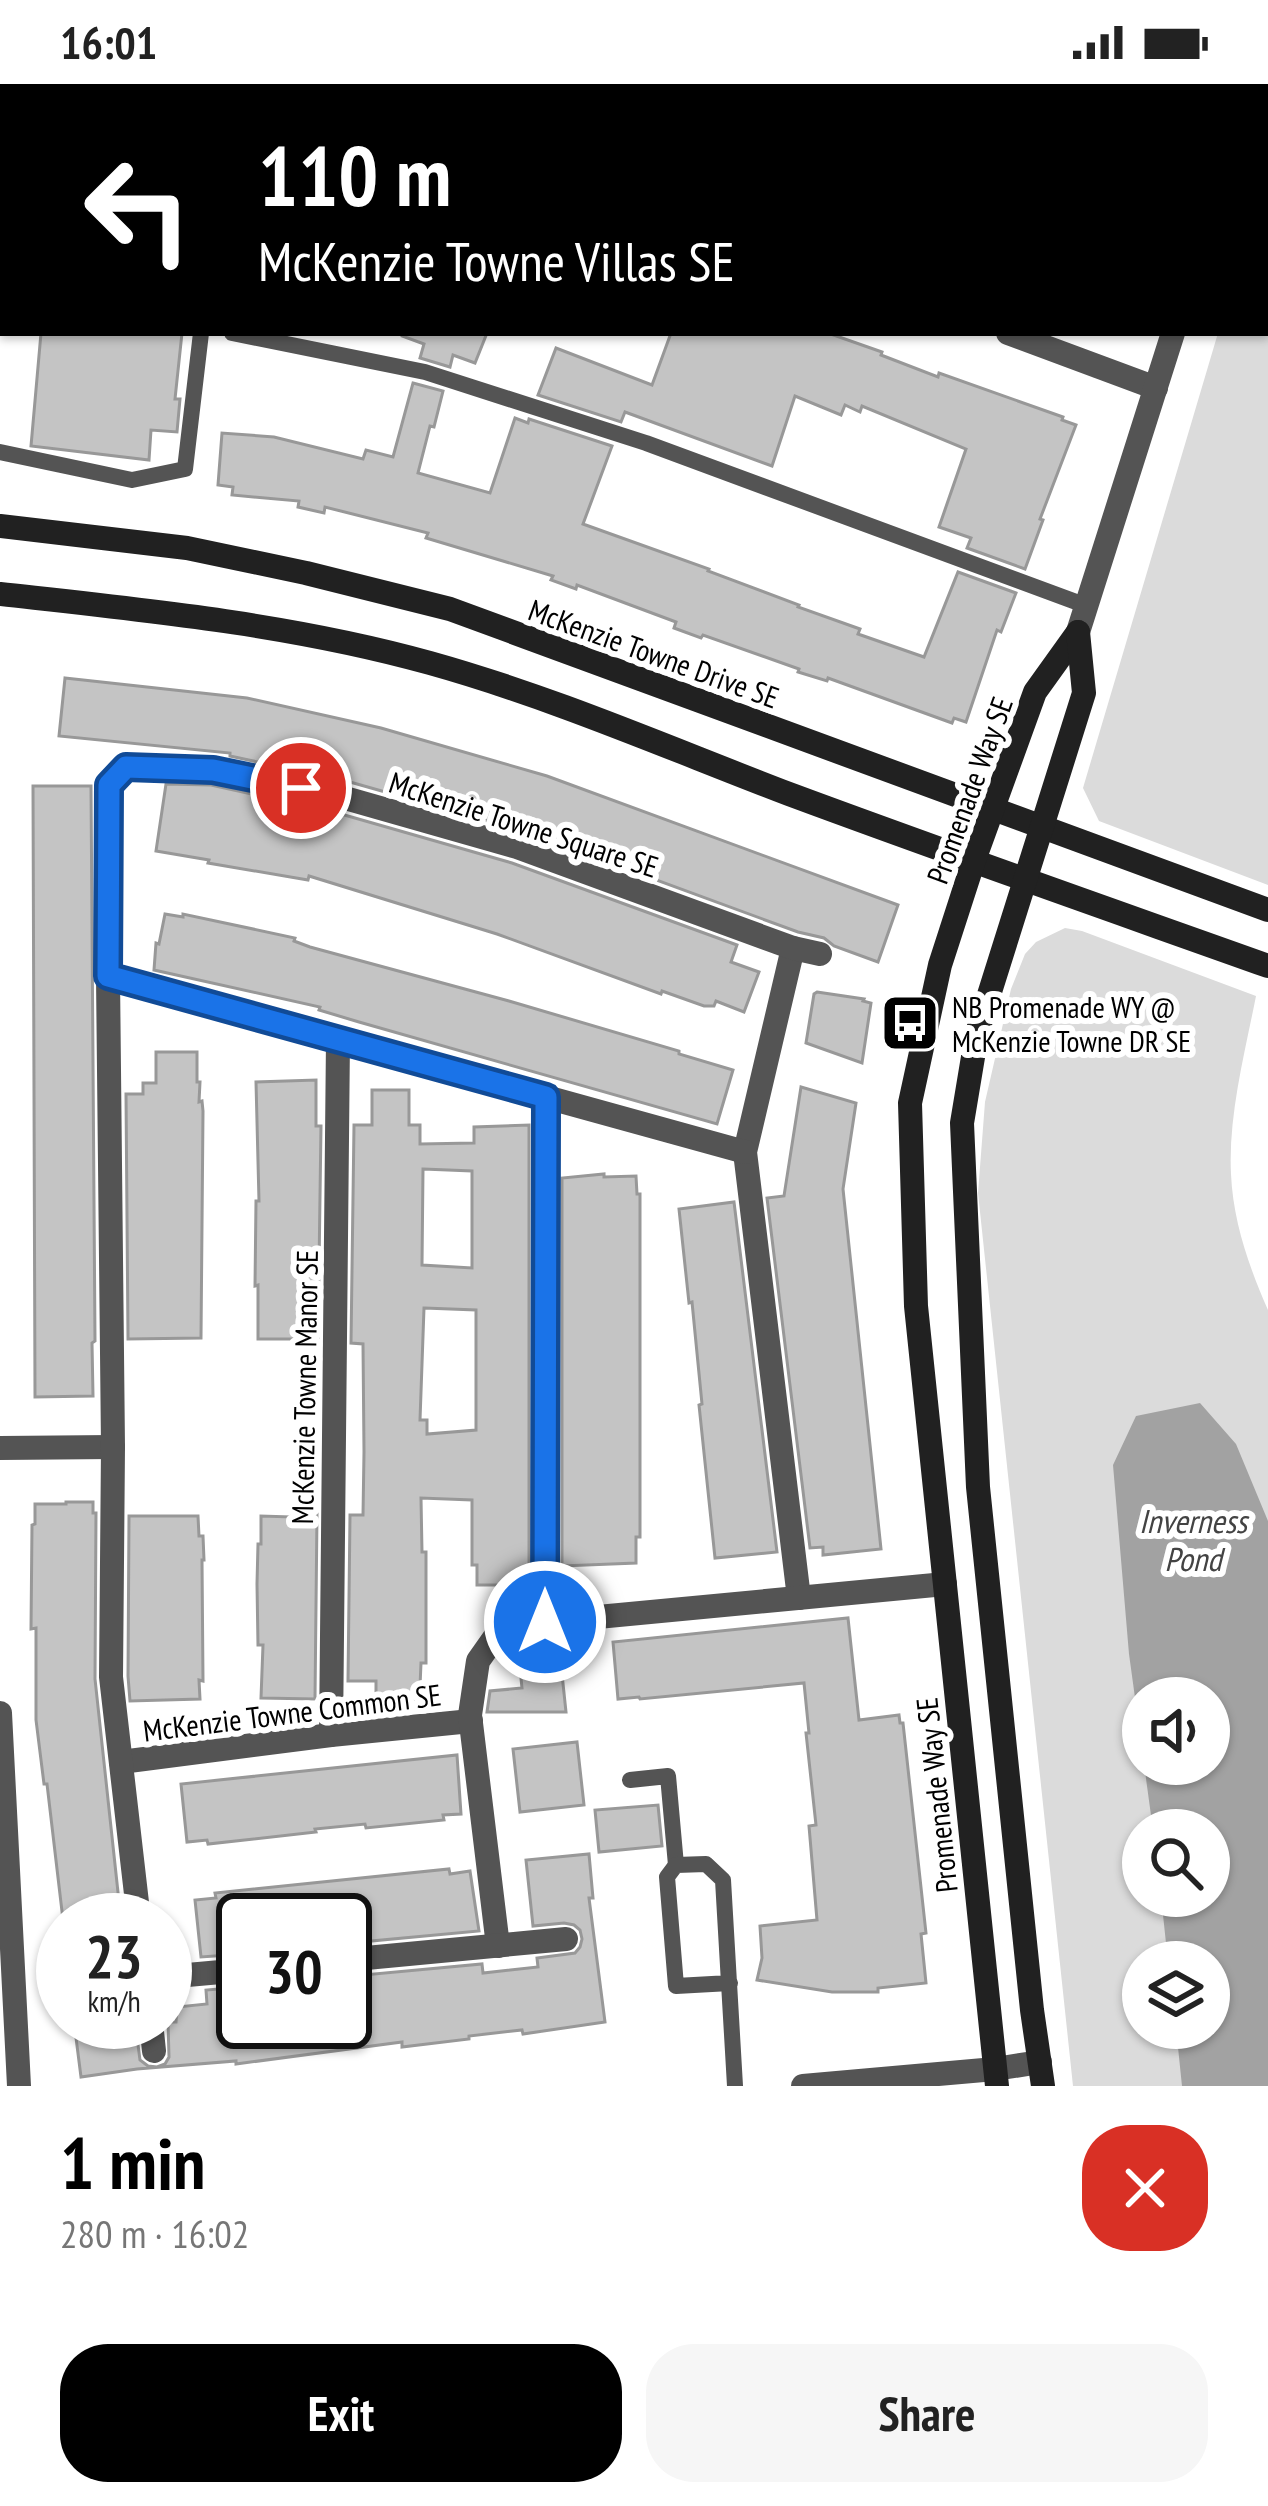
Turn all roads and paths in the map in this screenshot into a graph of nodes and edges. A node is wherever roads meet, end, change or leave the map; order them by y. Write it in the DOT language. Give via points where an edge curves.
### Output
graph roads {
  1 [pos="202,336"];
  2 [pos="247,336"];
  3 [pos="1016,336"];
  4 [pos="1172,336"];
  5 [pos="1156,388"];
  6 [pos="0,452"];
  7 [pos="0,526"];
  8 [pos="0,594"];
  9 [pos="1087,606"];
  10 [pos="1078,632"];
  11 [pos="993,810"];
  12 [pos="1044,826"];
  13 [pos="974,862"];
  14 [pos="1025,880"];
  15 [pos="1268,910"];
  16 [pos="794,948"];
  17 [pos="820,954"];
  18 [pos="1268,966"];
  19 [pos="108,976"];
  20 [pos="338,1039"];
  21 [pos="546,1097"];
  22 [pos="745,1151"];
  23 [pos="113,1447"];
  24 [pos="0,1448"];
  25 [pos="945,1584"];
  26 [pos="799,1598"];
  27 [pos="545,1622"];
  28 [pos="0,1713"];
  29 [pos="471,1721"];
  30 [pos="331,1736"];
  31 [pos="121,1762"];
  32 [pos="630,1780"];
  33 [pos="676,1865"];
  34 [pos="136,1893"];
  35 [pos="566,1939"];
  36 [pos="498,1946"];
  37 [pos="372,1958"];
  38 [pos="730,1983"];
  39 [pos="1041,2074"];
  40 [pos="996,2078"];
  41 [pos="19,2086"];
  42 [pos="735,2086"];
  43 [pos="803,2086"];
  1 -- 6 [label="lane" via="184,469 132,480"];
  2 -- 9 [label="lane" via="447,379 646,443"];
  3 -- 5 [label="street"];
  4 -- 5 [label="street"];
  5 -- 9 [label="street"];
  7 -- 11 [label="street, McKenzie Towne Drive SE" via="187,548 450,609"];
  8 -- 13 [label="street" via="176,612 429,663"];
  9 -- 10 [label="street"];
  10 -- 11 [label="street, Promenade Way SE" via="1035,692"];
  10 -- 12 [label="street" via="1084,693"];
  11 -- 12 [label="street, McKenzie Towne Drive SE"];
  11 -- 13 [label="street, Promenade Way SE"];
  12 -- 14 [label="street"];
  12 -- 15 [label="street, McKenzie Towne Drive SE"];
  13 -- 14 [label="street"];
  13 -- 25 [label="street, Promenade Way SE" via="940,965 910,1103 916,1306"];
  14 -- 18 [label="street"];
  14 -- 39 [label="street" via="977,1033 962,1123 977,1487"];
  16 -- 17 [label="street, McKenzie Towne Square SE"];
  16 -- 19 [label="street, McKenzie Towne Square SE" via="517,847 345,798 213,770 126,767 109,785"];
  16 -- 22 [label="street"];
  19 -- 20 [label="street"];
  19 -- 23 [label="street, McKenzie Towne Square SE"];
  20 -- 21 [label="street"];
  20 -- 30 [label="street, McKenzie Towne Manor SE"];
  21 -- 22 [label="street"];
  21 -- 27 [label="street"];
  22 -- 26 [label="street"];
  23 -- 24 [label="street"];
  23 -- 31 [label="street, McKenzie Towne Square SE" via="111,1677"];
  25 -- 26 [label="street"];
  25 -- 40 [label="street, Promenade Way SE"];
  26 -- 27 [label="street"];
  27 -- 29 [label="street" via="497,1634 478,1661"];
  28 -- 41 [label="street"];
  29 -- 30 [label="street, McKenzie Towne Common SE"];
  29 -- 36 [label="street"];
  30 -- 31 [label="street, McKenzie Towne Common SE"];
  31 -- 34 [label="street, McKenzie Towne Square SE"];
  32 -- 33 [label="lane" via="668,1776"];
  33 -- 38 [label="lane" via="706,1864 723,1880"];
  33 -- 38 [label="lane" via="667,1877 676,1986"];
  35 -- 36 [label="street"];
  36 -- 37 [label="street"];
  38 -- 42 [label="lane"];
  39 -- 40 [label="street"];
  40 -- 43 [label="street"];
}
